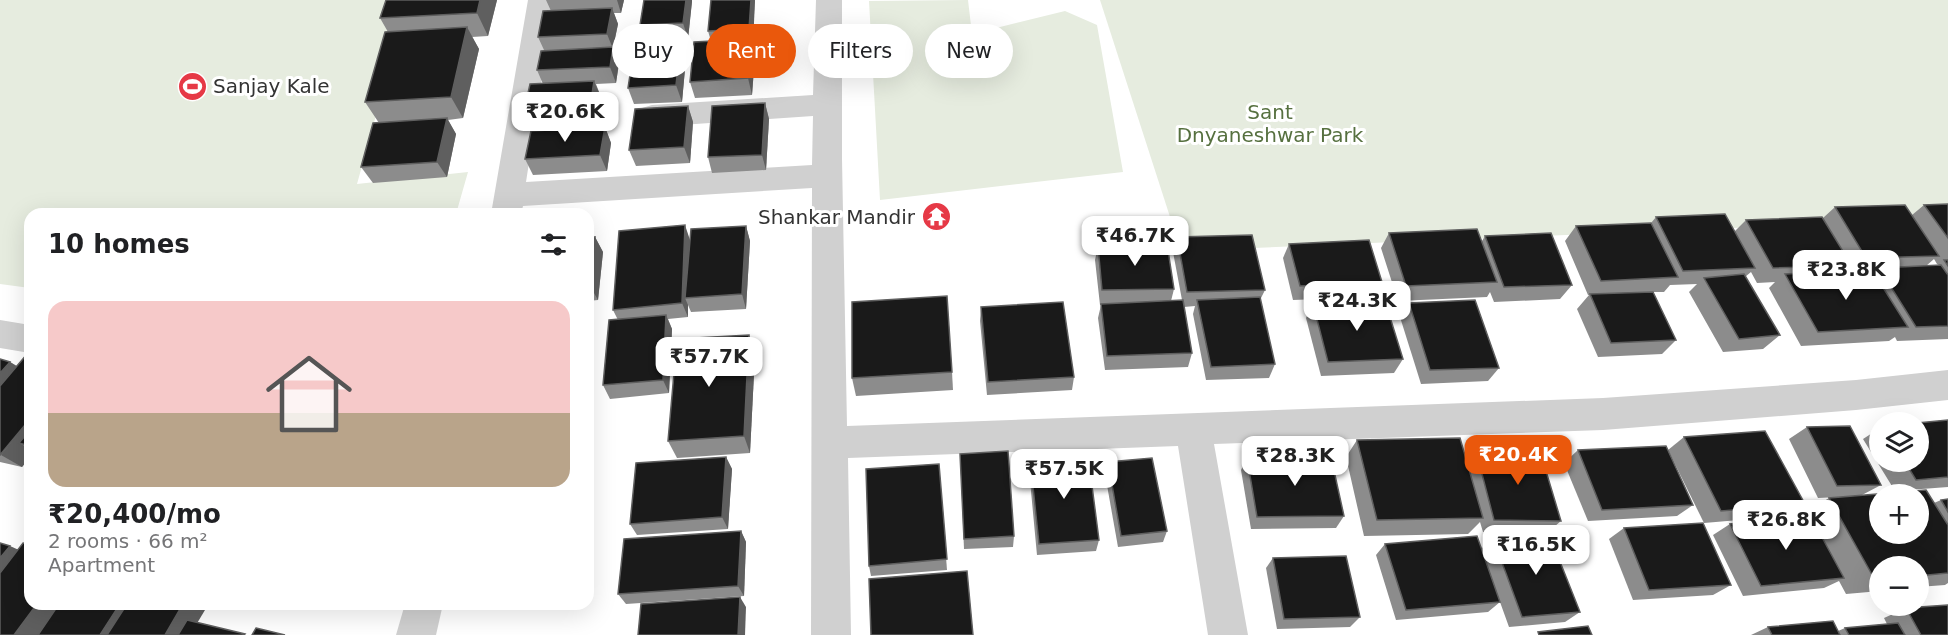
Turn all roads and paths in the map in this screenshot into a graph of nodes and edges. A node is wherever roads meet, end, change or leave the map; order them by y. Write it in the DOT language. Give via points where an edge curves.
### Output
graph roads {
  1 [pos="541,0"];
  2 [pos="829,0"];
  3 [pos="826,105"];
  4 [pos="652,116"];
  5 [pos="826,176"];
  6 [pos="508,205"];
  7 [pos="0,334"];
  8 [pos="24,338"];
  9 [pos="1948,385"];
  10 [pos="1193,428"];
  11 [pos="831,443"];
  12 [pos="422,610"];
  13 [pos="416,635"];
  14 [pos="831,635"];
  15 [pos="1228,635"];
  1 -- 6 [label="street"];
  2 -- 3 [label="street"];
  3 -- 4 [label="street"];
  3 -- 5 [label="street"];
  5 -- 6 [label="street"];
  5 -- 11 [label="street"];
  7 -- 8 [label="street"];
  9 -- 10 [label="street" via="1603,414"];
  10 -- 11 [label="street"];
  10 -- 15 [label="street"];
  11 -- 14 [label="street"];
  12 -- 13 [label="street"];
}
